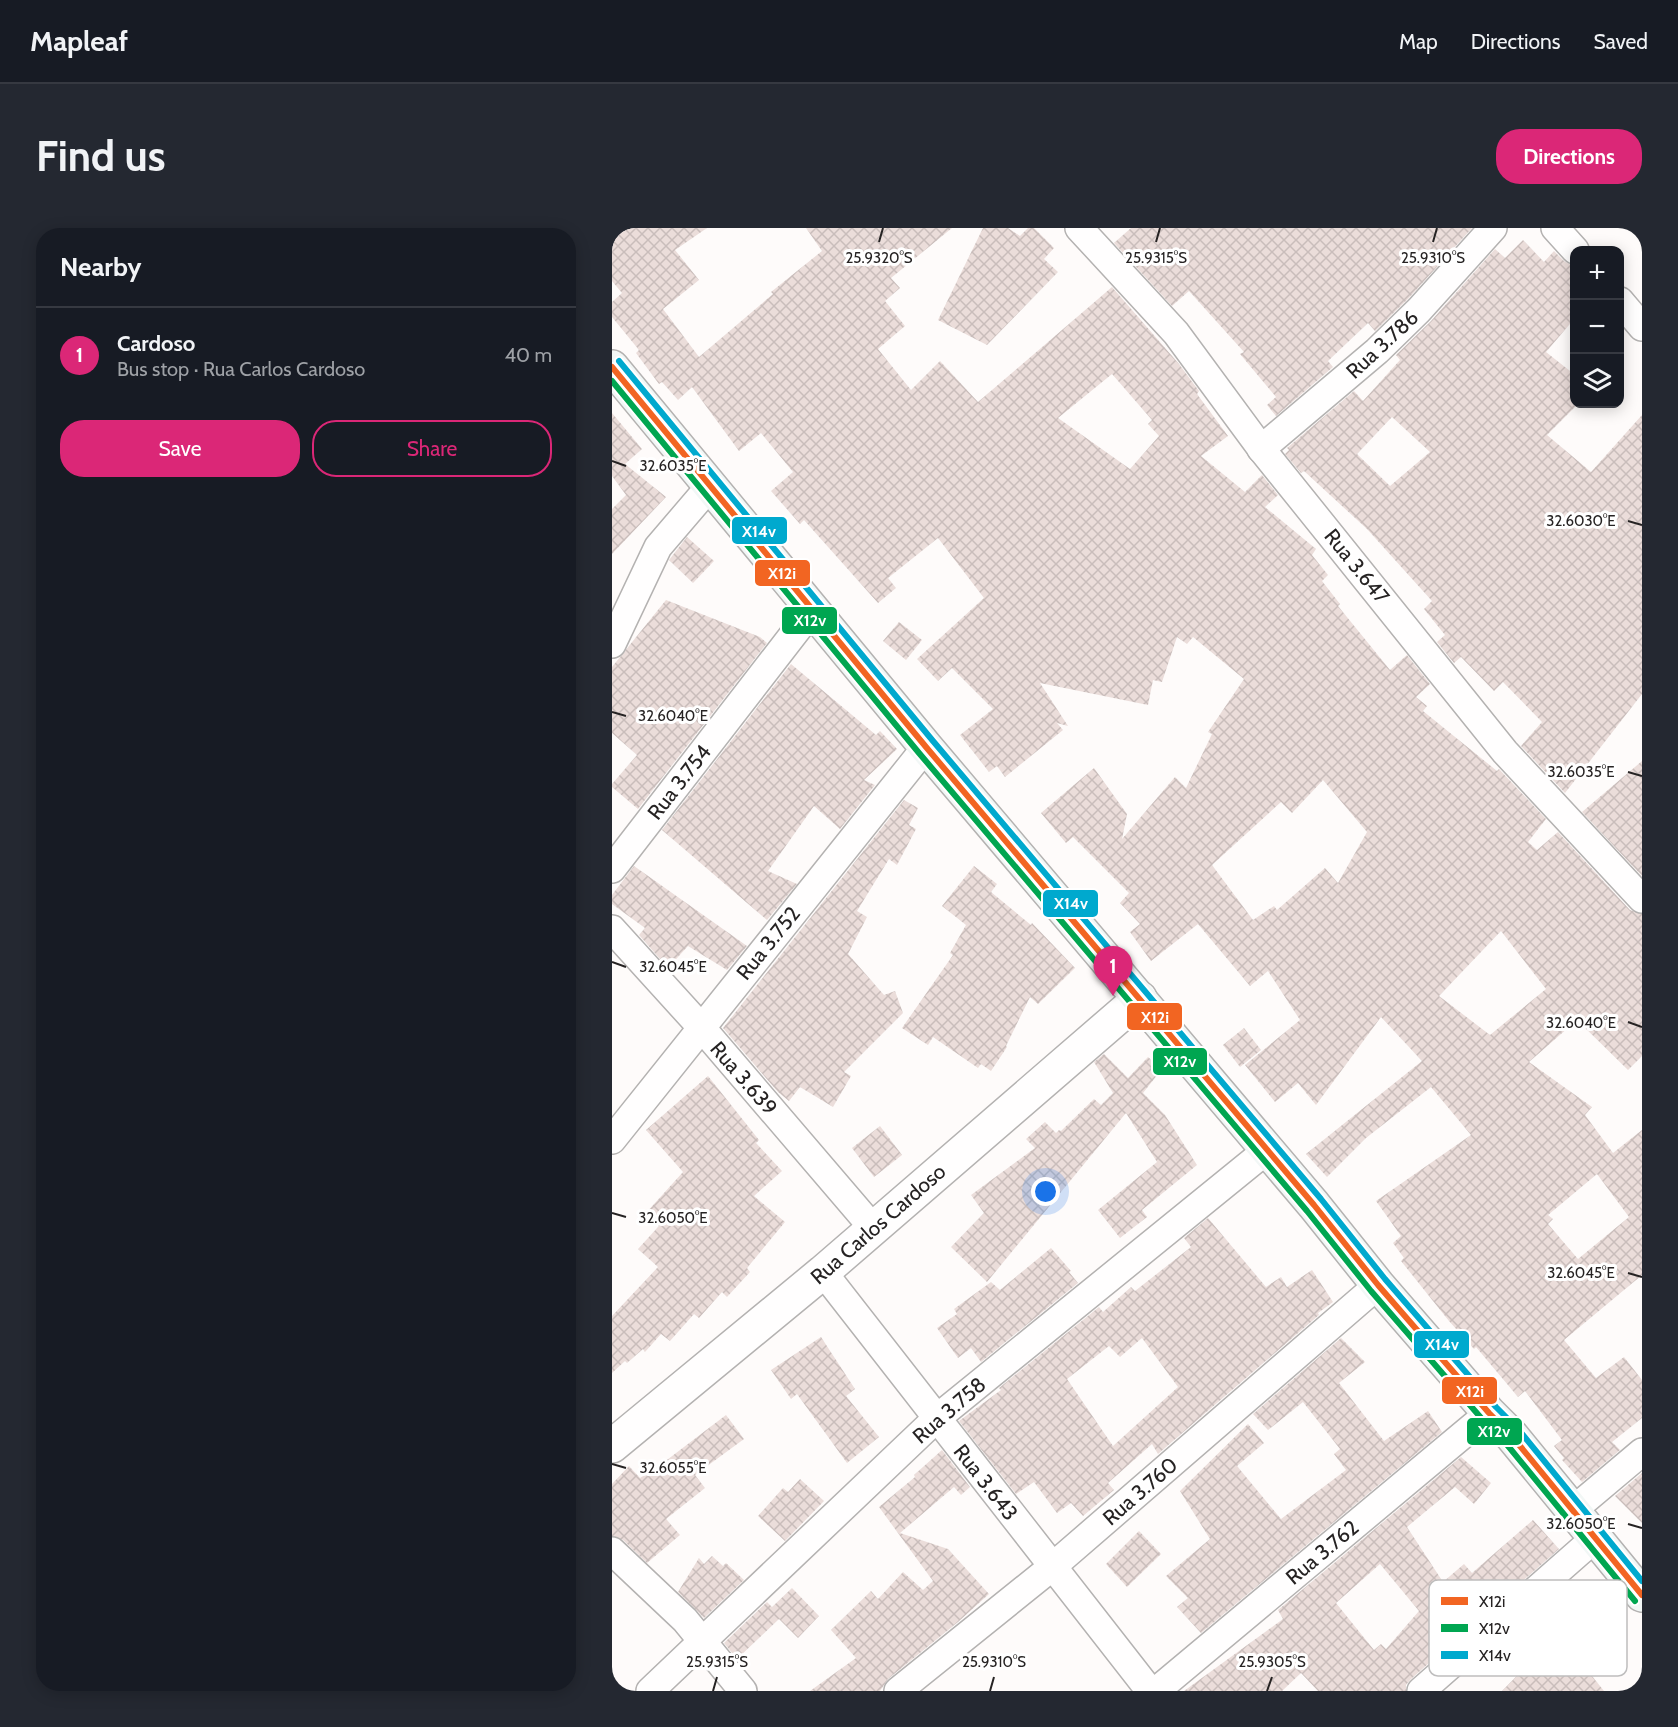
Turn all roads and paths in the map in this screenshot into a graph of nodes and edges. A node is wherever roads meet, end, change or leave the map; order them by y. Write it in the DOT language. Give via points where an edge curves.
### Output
graph roads {
  1 [pos="1079,228"];
  2 [pos="1492,228"];
  3 [pos="1555,228"];
  4 [pos="1571,246"];
  5 [pos="1624,306"];
  6 [pos="1642,327"];
  7 [pos="612,367"];
  8 [pos="1261,449"];
  9 [pos="711,485"];
  10 [pos="813,609"];
  11 [pos="612,644"];
  12 [pos="926,747"];
  13 [pos="612,869"];
  14 [pos="1642,899"];
  15 [pos="612,929"];
  16 [pos="1140,998"];
  17 [pos="701,1027"];
  18 [pos="612,1140"];
  19 [pos="1267,1150"];
  20 [pos="873,1228"];
  21 [pos="823,1272"];
  22 [pos="1378,1285"];
  23 [pos="1489,1413"];
  24 [pos="936,1418"];
  25 [pos="612,1446"];
  26 [pos="1642,1452"];
  27 [pos="1572,1511"];
  28 [pos="1594,1539"];
  29 [pos="612,1551"];
  30 [pos="1052,1567"];
  31 [pos="1547,1580"];
  32 [pos="1642,1595"];
  33 [pos="702,1641"];
  34 [pos="1438,1676"];
  35 [pos="650,1691"];
  36 [pos="743,1691"];
  37 [pos="898,1691"];
  38 [pos="1150,1691"];
  39 [pos="1156,1691"];
  40 [pos="1421,1691"];
  1 -- 8 [label="street, Rua 3.647" via="1176,333"];
  2 -- 8 [label="street, Rua 3.786" via="1377,351"];
  3 -- 4 [label="street"];
  5 -- 6 [label="street"];
  7 -- 9 [label="main road"];
  8 -- 14 [label="street, Rua 3.647" via="1506,752"];
  9 -- 10 [label="main road"];
  9 -- 11 [label="street" via="658,547"];
  10 -- 12 [label="main road"];
  10 -- 13 [label="street, Rua 3.754"];
  12 -- 16 [label="main road"];
  12 -- 17 [label="street, Rua 3.752"];
  15 -- 17 [label="street, Rua 3.639"];
  16 -- 19 [label="main road"];
  16 -- 20 [label="street, Rua Carlos Cardoso"];
  17 -- 18 [label="street, Rua 3.752"];
  17 -- 20 [label="street, Rua 3.639"];
  19 -- 22 [label="main road"];
  19 -- 24 [label="street, Rua 3.758"];
  20 -- 21 [label="street, Rua Carlos Cardoso"];
  21 -- 24 [label="street, Rua 3.643"];
  21 -- 25 [label="street, Rua Carlos Cardoso"];
  22 -- 23 [label="main road"];
  22 -- 30 [label="street, Rua 3.760"];
  23 -- 27 [label="main road"];
  23 -- 39 [label="street, Rua 3.762"];
  24 -- 30 [label="street, Rua 3.643"];
  24 -- 33 [label="street, Rua 3.758"];
  26 -- 27 [label="street"];
  27 -- 28 [label="main road"];
  28 -- 31 [label="street"];
  28 -- 32 [label="main road"];
  29 -- 33 [label="street"];
  30 -- 37 [label="street, Rua 3.760"];
  30 -- 38 [label="street, Rua 3.643"];
  33 -- 35 [label="street, Rua 3.758"];
  33 -- 36 [label="street"];
  34 -- 40 [label="street"];
}
